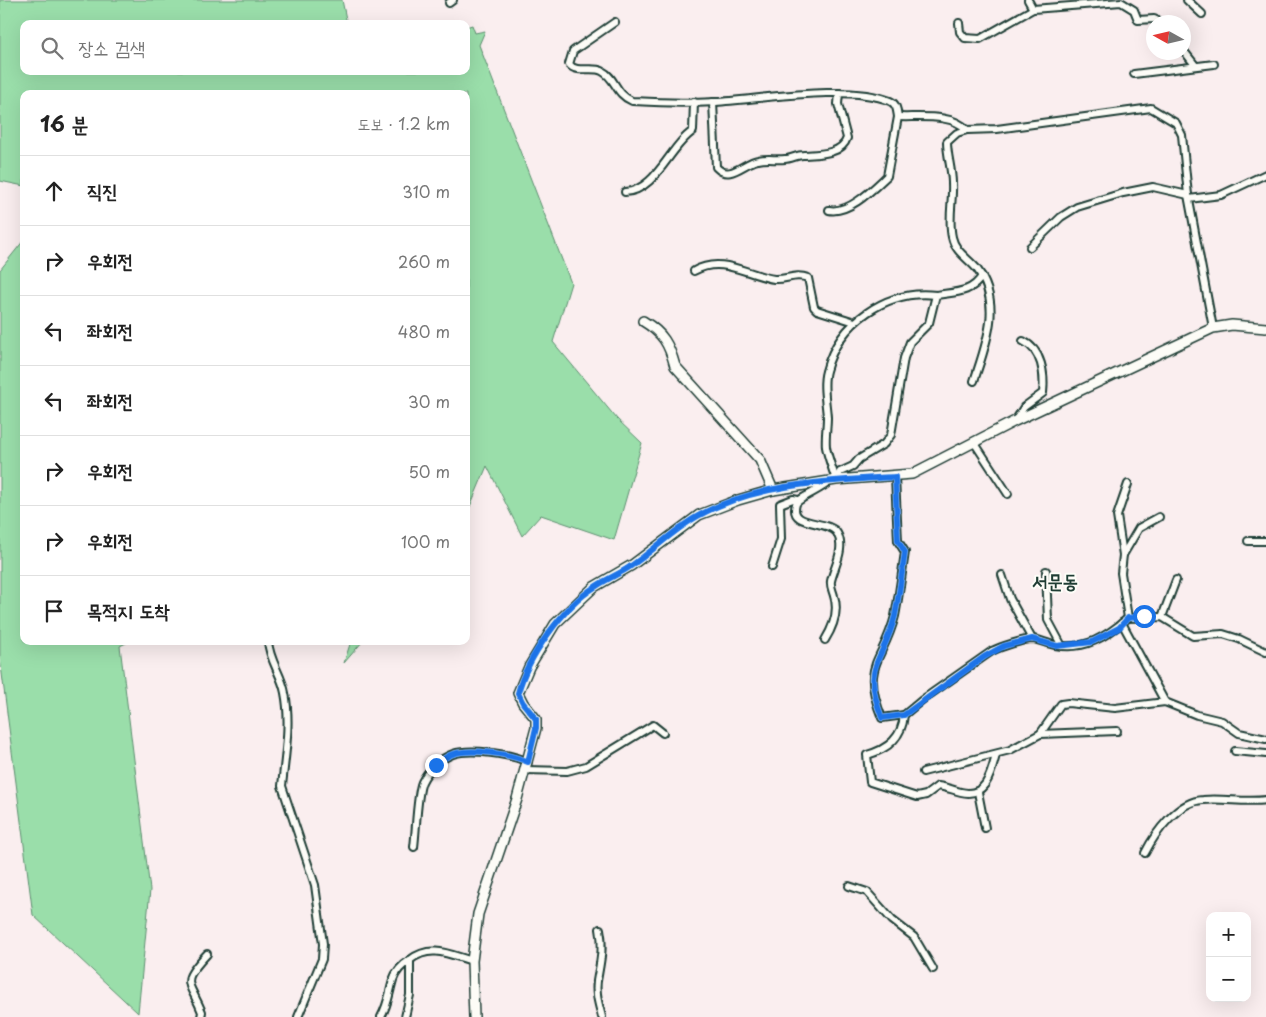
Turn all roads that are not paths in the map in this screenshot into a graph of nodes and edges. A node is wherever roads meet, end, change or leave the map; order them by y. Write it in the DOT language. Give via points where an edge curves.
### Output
graph roads {
  1 [pos="1028,0"];
  2 [pos="1186,0"];
  3 [pos="1033,8"];
  4 [pos="1202,14"];
  5 [pos="1146,20"];
  6 [pos="615,22"];
  7 [pos="959,24"];
  8 [pos="1191,60"];
  9 [pos="1214,64"];
  10 [pos="1195,66"];
  11 [pos="1134,74"];
  12 [pos="839,93"];
  13 [pos="694,102"];
  14 [pos="713,102"];
  15 [pos="898,117"];
  16 [pos="966,130"];
  17 [pos="1266,174"];
  18 [pos="624,192"];
  19 [pos="1189,197"];
  20 [pos="829,210"];
  21 [pos="1030,247"];
  22 [pos="694,271"];
  23 [pos="982,276"];
  24 [pos="936,295"];
  25 [pos="643,321"];
  26 [pos="855,322"];
  27 [pos="1213,328"];
  28 [pos="1266,328"];
  29 [pos="1023,341"];
  30 [pos="974,381"];
  31 [pos="1015,421"];
  32 [pos="974,442"];
  33 [pos="895,477"];
  34 [pos="833,481"];
  35 [pos="1128,484"];
  36 [pos="773,490"];
  37 [pos="1008,494"];
  38 [pos="798,500"];
  39 [pos="1159,517"];
  40 [pos="1248,541"];
  41 [pos="1266,541"];
  42 [pos="1123,556"];
  43 [pos="772,567"];
  44 [pos="1046,571"];
  45 [pos="1002,575"];
  46 [pos="1176,580"];
  47 [pos="1162,616"];
  48 [pos="1128,618"];
  49 [pos="1122,623"];
  50 [pos="1032,639"];
  51 [pos="825,640"];
  52 [pos="268,645"];
  53 [pos="1062,646"];
  54 [pos="1266,652"];
  55 [pos="1164,702"];
  56 [pos="904,715"];
  57 [pos="1117,731"];
  58 [pos="663,733"];
  59 [pos="1040,734"];
  60 [pos="1266,739"];
  61 [pos="1235,751"];
  62 [pos="1266,754"];
  63 [pos="996,755"];
  64 [pos="527,766"];
  65 [pos="923,772"];
  66 [pos="978,792"];
  67 [pos="1266,800"];
  68 [pos="985,828"];
  69 [pos="414,847"];
  70 [pos="1144,853"];
  71 [pos="849,886"];
  72 [pos="600,929"];
  73 [pos="207,954"];
  74 [pos="410,960"];
  75 [pos="472,961"];
  76 [pos="933,969"];
  77 [pos="201,1017"];
  78 [pos="298,1017"];
  79 [pos="381,1017"];
  80 [pos="405,1017"];
  81 [pos="474,1017"];
  82 [pos="602,1017"];
  1 -- 3 [label="street"];
  2 -- 4 [label="street"];
  3 -- 5 [label="street" via="1121,2 1134,10 1138,20"];
  3 -- 7 [label="street" via="980,39 965,38"];
  6 -- 13 [label="street" via="573,51 569,58 571,67 600,70 623,97 632,101"];
  8 -- 10 [label="street"];
  9 -- 10 [label="street"];
  10 -- 11 [label="street"];
  12 -- 14 [label="street"];
  12 -- 14 [label="street" via="838,104 847,138 841,146 786,160 755,160 728,172 716,167"];
  12 -- 15 [label="street" via="892,102 897,107"];
  13 -- 14 [label="street"];
  13 -- 18 [label="street" via="693,131 667,157 656,175 631,192"];
  15 -- 16 [label="street" via="953,120"];
  15 -- 20 [label="street" via="887,176 848,207 836,212"];
  16 -- 19 [label="street" via="997,129 1152,108 1176,123 1182,135"];
  16 -- 23 [label="street" via="956,133 948,142 952,237 961,256"];
  17 -- 19 [label="street" via="1221,194"];
  19 -- 21 [label="street" via="1153,187 1123,192 1077,207 1061,217"];
  19 -- 27 [label="street"];
  22 -- 26 [label="street" via="712,265 738,267 773,278 808,278 814,307"];
  23 -- 24 [label="street" via="967,290"];
  23 -- 30 [label="street" via="991,300 992,314"];
  24 -- 26 [label="street" via="910,295 875,306"];
  24 -- 34 [label="street" via="929,323 910,342 904,358 891,435 884,444 840,472"];
  25 -- 36 [label="street" via="658,330 670,349 675,366 760,460"];
  26 -- 34 [label="street" via="826,371 826,448"];
  27 -- 28 [label="street" via="1232,325"];
  27 -- 31 [label="street"];
  29 -- 31 [label="street" via="1034,348 1039,357 1044,387 1043,393 1024,407"];
  31 -- 32 [label="street"];
  32 -- 33 [label="street" via="924,470"];
  32 -- 37 [label="street"];
  33 -- 34 [label="street"];
  33 -- 56 [label="street" via="898,541 905,552 894,617 872,674 873,693 882,718"];
  34 -- 36 [label="street"];
  34 -- 38 [label="street"];
  35 -- 42 [label="street" via="1117,516"];
  36 -- 64 [label="street" via="699,515 632,565 594,587 555,624 529,667 518,693 536,719"];
  38 -- 43 [label="street" via="780,504 782,530"];
  38 -- 51 [label="street" via="795,506 800,519 826,524 839,537 840,553 831,584 836,602 834,621"];
  39 -- 42 [label="street" via="1138,528"];
  40 -- 41 [label="street"];
  42 -- 48 [label="street" via="1121,573"];
  44 -- 53 [label="street" via="1048,620"];
  45 -- 50 [label="street" via="1010,599"];
  46 -- 47 [label="street"];
  47 -- 48 [label="street"];
  47 -- 54 [label="street" via="1193,636 1223,634"];
  48 -- 49 [label="street"];
  49 -- 53 [label="street" via="1102,638"];
  49 -- 55 [label="street"];
  50 -- 53 [label="street"];
  50 -- 56 [label="street" via="992,651"];
  52 -- 78 [label="street" via="285,692 288,714 282,786 315,885 323,944 322,959"];
  55 -- 59 [label="street" via="1115,708 1061,704"];
  55 -- 60 [label="street" via="1222,722 1239,733"];
  56 -- 66 [label="street" via="898,737 879,751 867,755 870,782 917,797 938,786 970,794"];
  57 -- 59 [label="street"];
  58 -- 64 [label="street" via="653,725 586,766 567,770"];
  59 -- 63 [label="street"];
  61 -- 62 [label="street"];
  63 -- 65 [label="street"];
  63 -- 66 [label="street" via="991,775"];
  64 -- 69 [label="street" via="517,757 482,753 454,753 445,758 421,784"];
  64 -- 75 [label="street" via="478,914"];
  66 -- 68 [label="street"];
  67 -- 70 [label="street" via="1195,801 1156,832"];
  71 -- 76 [label="street" via="867,892 892,920 914,937"];
  72 -- 82 [label="street" via="602,954 596,995"];
  73 -- 77 [label="street" via="188,978 188,985 202,1012"];
  74 -- 75 [label="street" via="416,954 432,950"];
  74 -- 79 [label="street" via="404,963 393,980 388,1005"];
  74 -- 80 [label="street" via="410,995"];
  75 -- 81 [label="street"];
}
